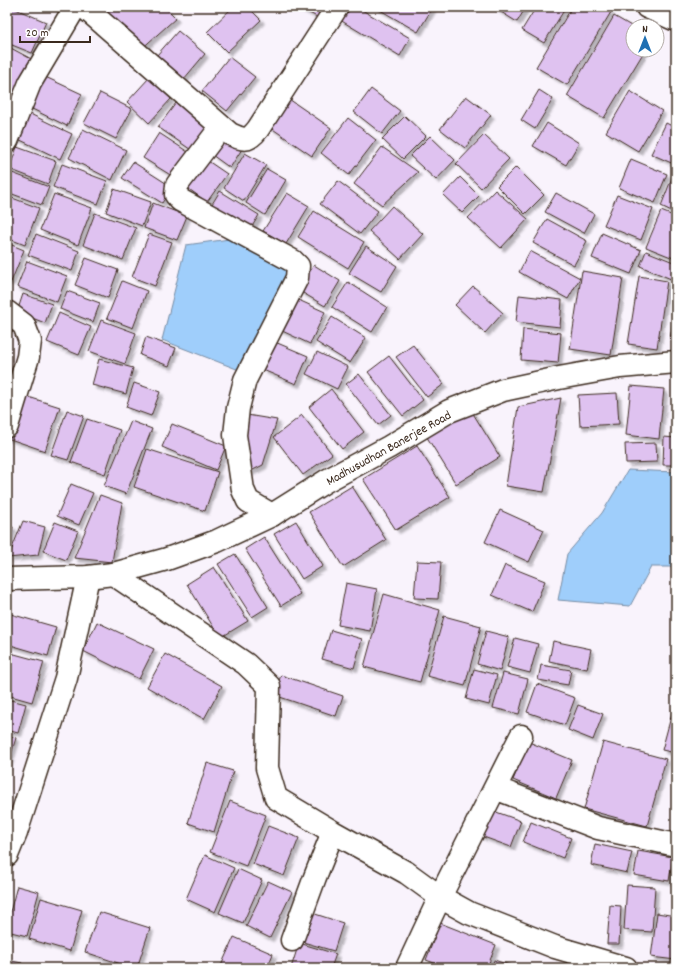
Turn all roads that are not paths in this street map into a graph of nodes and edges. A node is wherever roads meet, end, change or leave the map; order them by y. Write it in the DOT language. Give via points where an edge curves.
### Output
graph roads {
  1 [pos="77,7"];
  2 [pos="82,7"];
  3 [pos="338,7"];
  4 [pos="647,7"];
  5 [pos="676,20"];
  6 [pos="221,127"];
  7 [pos="7,141"];
  8 [pos="7,312"];
  9 [pos="676,362"];
  10 [pos="7,426"];
  11 [pos="272,515"];
  12 [pos="113,574"];
  13 [pos="88,577"];
  14 [pos="7,579"];
  15 [pos="521,736"];
  16 [pos="495,788"];
  17 [pos="333,832"];
  18 [pos="676,845"];
  19 [pos="7,855"];
  20 [pos="440,897"];
  21 [pos="292,940"];
  22 [pos="622,967"];
  23 [pos="407,968"];
  1 -- 7 [label="street" via="30,82"];
  2 -- 6 [label="street"];
  3 -- 6 [label="street" via="252,137 243,140"];
  4 -- 5 [label="street"];
  6 -- 11 [label="street" via="177,185 176,195 180,200 298,266 297,278 245,380 235,436 243,490 248,501"];
  8 -- 10 [label="street" via="24,325 30,341 28,357"];
  9 -- 11 [label="street, Madhusudhan Banerjee Road" via="620,367 503,390 449,411"];
  11 -- 12 [label="street, Madhusudhan Banerjee Road" via="174,556"];
  12 -- 13 [label="street, Madhusudhan Banerjee Road"];
  12 -- 17 [label="street" via="246,664 269,686 267,768 276,798"];
  13 -- 14 [label="street, Madhusudhan Banerjee Road"];
  13 -- 19 [label="street" via="66,678"];
  15 -- 16 [label="street"];
  16 -- 18 [label="street" via="598,828"];
  16 -- 20 [label="street"];
  17 -- 20 [label="street" via="407,873"];
  17 -- 21 [label="street"];
  20 -- 22 [label="street" via="469,914 555,947"];
  20 -- 23 [label="street"];
}
